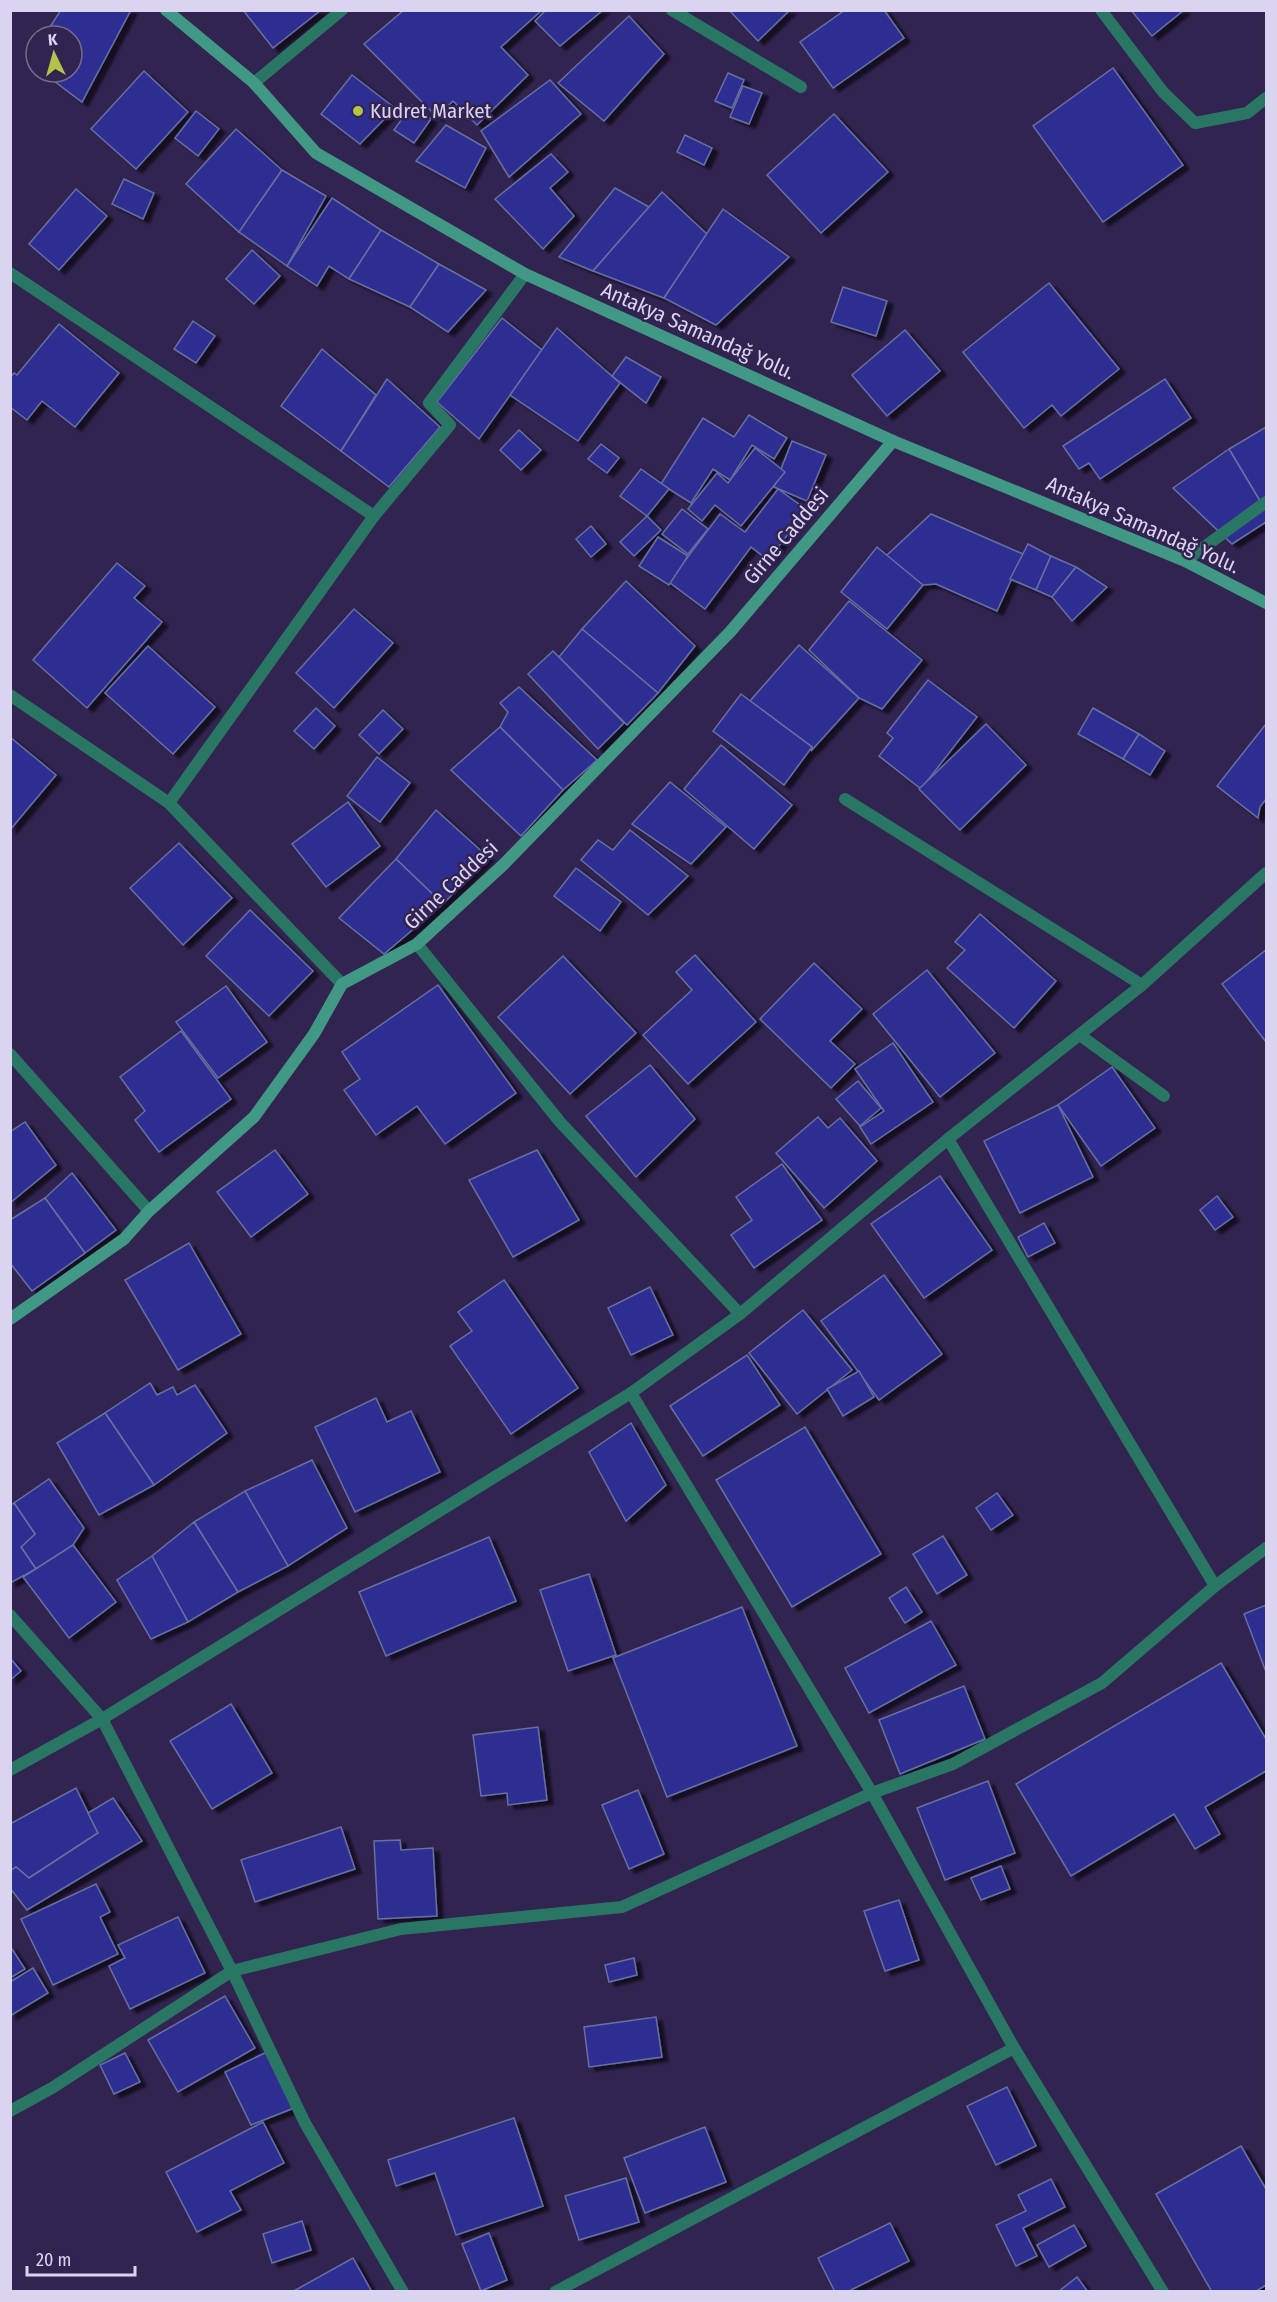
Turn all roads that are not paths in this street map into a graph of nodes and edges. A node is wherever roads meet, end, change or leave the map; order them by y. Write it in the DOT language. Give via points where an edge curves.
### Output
graph roads {
  1 [pos="166,10"];
  2 [pos="342,10"];
  3 [pos="672,10"];
  4 [pos="1101,10"];
  5 [pos="254,83"];
  6 [pos="801,87"];
  7 [pos="1266,99"];
  8 [pos="10,273"];
  9 [pos="525,274"];
  10 [pos="893,441"];
  11 [pos="1266,502"];
  12 [pos="374,516"];
  13 [pos="1185,561"];
  14 [pos="1266,603"];
  15 [pos="10,694"];
  16 [pos="845,799"];
  17 [pos="169,803"];
  18 [pos="1266,873"];
  19 [pos="417,944"];
  20 [pos="342,984"];
  21 [pos="1142,985"];
  22 [pos="1081,1035"];
  23 [pos="10,1054"];
  24 [pos="1164,1096"];
  25 [pos="948,1139"];
  26 [pos="148,1211"];
  27 [pos="740,1314"];
  28 [pos="10,1319"];
  29 [pos="631,1393"];
  30 [pos="1266,1548"];
  31 [pos="1215,1586"];
  32 [pos="10,1615"];
  33 [pos="102,1719"];
  34 [pos="10,1770"];
  35 [pos="872,1793"];
  36 [pos="232,1971"];
  37 [pos="1014,2048"];
  38 [pos="10,2111"];
  39 [pos="403,2292"];
  40 [pos="555,2292"];
  41 [pos="1162,2292"];
  1 -- 5 [label="street, Antakya Samandağ Yolu."];
  2 -- 5 [label="street"];
  3 -- 6 [label="street"];
  4 -- 7 [label="street" via="1163,92 1195,123 1247,113"];
  5 -- 9 [label="street, Antakya Samandağ Yolu." via="316,153"];
  8 -- 12 [label="street"];
  9 -- 10 [label="street, Antakya Samandağ Yolu."];
  9 -- 12 [label="street" via="429,403 450,425"];
  10 -- 13 [label="street, Antakya Samandağ Yolu."];
  10 -- 19 [label="street, Girne Caddesi" via="730,632 503,865"];
  11 -- 13 [label="street"];
  12 -- 17 [label="street"];
  13 -- 14 [label="street, Antakya Samandağ Yolu."];
  15 -- 17 [label="street"];
  16 -- 21 [label="street"];
  17 -- 20 [label="street"];
  18 -- 21 [label="street"];
  19 -- 20 [label="street, Girne Caddesi"];
  19 -- 27 [label="street" via="560,1122"];
  20 -- 26 [label="street" via="314,1034 254,1117"];
  21 -- 22 [label="street"];
  22 -- 24 [label="street"];
  22 -- 25 [label="street"];
  23 -- 26 [label="street"];
  25 -- 27 [label="street"];
  25 -- 31 [label="street"];
  26 -- 28 [label="street" via="124,1239"];
  27 -- 29 [label="street"];
  29 -- 33 [label="street"];
  29 -- 35 [label="street"];
  30 -- 31 [label="street"];
  31 -- 35 [label="street" via="1102,1683 953,1764"];
  32 -- 33 [label="street"];
  33 -- 34 [label="street"];
  33 -- 36 [label="street"];
  35 -- 36 [label="street" via="622,1908 401,1929"];
  35 -- 37 [label="street"];
  36 -- 38 [label="street"];
  36 -- 39 [label="street" via="305,2123"];
  37 -- 40 [label="street"];
  37 -- 41 [label="street"];
}
